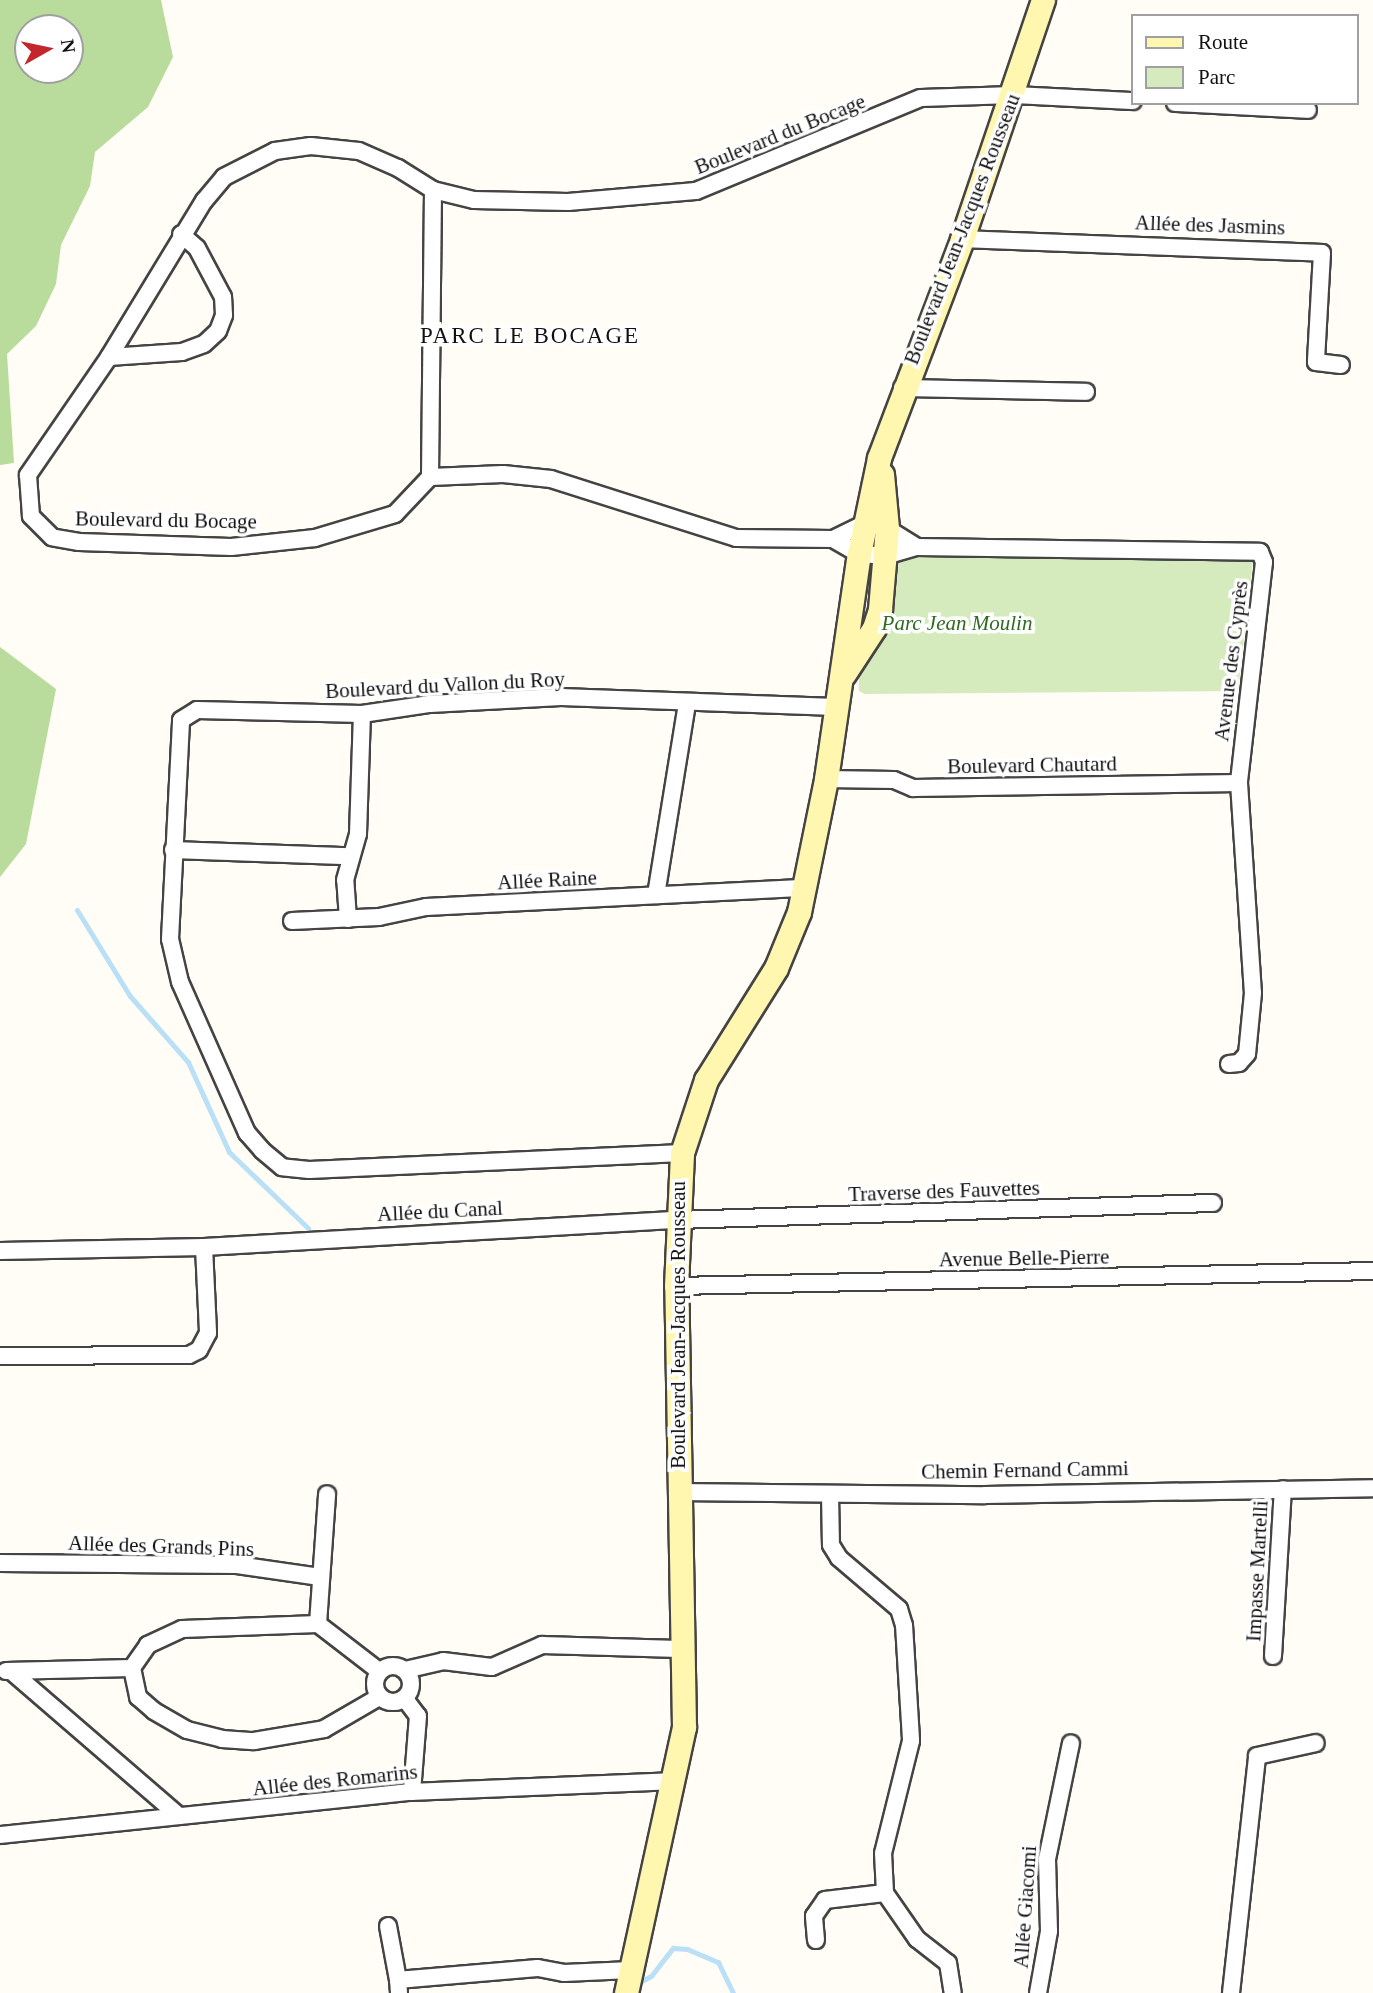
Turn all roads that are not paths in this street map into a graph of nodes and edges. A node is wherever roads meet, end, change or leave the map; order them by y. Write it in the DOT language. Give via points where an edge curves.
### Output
graph roads {
  1 [pos="1043,0"];
  2 [pos="1013,95"];
  3 [pos="1132,101"];
  4 [pos="1213,105"];
  5 [pos="1308,110"];
  6 [pos="433,190"];
  7 [pos="181,234"];
  8 [pos="962,239"];
  9 [pos="109,357"];
  10 [pos="1341,365"];
  11 [pos="902,388"];
  12 [pos="1086,392"];
  13 [pos="430,477"];
  14 [pos="876,525"];
  15 [pos="833,539"];
  16 [pos="916,547"];
  17 [pos="859,554"];
  18 [pos="885,556"];
  19 [pos="838,683"];
  20 [pos="687,703"];
  21 [pos="836,707"];
  22 [pos="362,714"];
  23 [pos="826,779"];
  24 [pos="1239,783"];
  25 [pos="173,850"];
  26 [pos="348,856"];
  27 [pos="806,888"];
  28 [pos="656,895"];
  29 [pos="348,919"];
  30 [pos="292,920"];
  31 [pos="1229,1064"];
  32 [pos="682,1153"];
  33 [pos="1213,1203"];
  34 [pos="677,1220"];
  35 [pos="204,1247"];
  36 [pos="0,1251"];
  37 [pos="1373,1271"];
  38 [pos="676,1286"];
  39 [pos="0,1356"];
  40 [pos="1373,1488"];
  41 [pos="1283,1489"];
  42 [pos="677,1492"];
  43 [pos="327,1494"];
  44 [pos="830,1494"];
  45 [pos="0,1563"];
  46 [pos="320,1577"];
  47 [pos="318,1624"];
  48 [pos="679,1648"];
  49 [pos="1273,1656"];
  50 [pos="132,1668"];
  51 [pos="405,1670"];
  52 [pos="5,1671"];
  53 [pos="379,1671"];
  54 [pos="379,1696"];
  55 [pos="405,1699"];
  56 [pos="1071,1743"];
  57 [pos="1316,1743"];
  58 [pos="675,1781"];
  59 [pos="412,1792"];
  60 [pos="179,1816"];
  61 [pos="0,1835"];
  62 [pos="885,1893"];
  63 [pos="388,1926"];
  64 [pos="816,1940"];
  65 [pos="631,1970"];
  66 [pos="398,1986"];
  67 [pos="626,1993"];
  68 [pos="953,1993"];
  69 [pos="1038,1993"];
  70 [pos="1231,1993"];
  1 -- 2 [label="street, Boulevard Jean-Jacques Rousseau"];
  2 -- 3 [label="street, Boulevard du Bocage"];
  2 -- 6 [label="street, Boulevard du Bocage" via="921,98 696,191 568,202 474,200"];
  2 -- 8 [label="street, Boulevard Jean-Jacques Rousseau"];
  4 -- 5 [label="street"];
  6 -- 7 [label="street, Boulevard du Bocage" via="359,151 311,146 275,151 224,177"];
  6 -- 13 [label="street"];
  7 -- 9 [label="street, Boulevard du Bocage"];
  7 -- 9 [label="street" via="197,247 223,298 225,314 218,331 204,344 182,352"];
  8 -- 10 [label="street, Allée des Jasmins" via="1321,253 1316,362"];
  8 -- 11 [label="street, Boulevard Jean-Jacques Rousseau"];
  9 -- 13 [label="street, Boulevard du Bocage" via="28,475 31,516 52,537 231,547 315,538 395,514"];
  11 -- 12 [label="street"];
  11 -- 14 [label="street, Boulevard Jean-Jacques Rousseau" via="880,458"];
  13 -- 15 [label="street" via="503,474 551,479 736,538"];
  14 -- 15 [label="street"];
  14 -- 16 [label="street"];
  14 -- 17 [label="street, Boulevard Jean-Jacques Rousseau"];
  14 -- 18 [label="street, Boulevard Jean-Jacques Rousseau"];
  15 -- 17 [label="street"];
  16 -- 18 [label="street, Avenue des Cyprès"];
  16 -- 24 [label="street, Avenue des Cyprès" via="1260,552 1264,562"];
  17 -- 18 [label="street, Avenue des Cyprès"];
  17 -- 19 [label="street, Boulevard Jean-Jacques Rousseau"];
  18 -- 19 [label="street, Boulevard Jean-Jacques Rousseau" via="874,628"];
  19 -- 21 [label="street, Boulevard Jean-Jacques Rousseau"];
  20 -- 21 [label="street, Boulevard du Vallon du Roy"];
  20 -- 22 [label="street, Boulevard du Vallon du Roy" via="561,697 430,704"];
  20 -- 28 [label="street"];
  21 -- 23 [label="street, Boulevard Jean-Jacques Rousseau"];
  22 -- 25 [label="street, Boulevard du Vallon du Roy" via="187,713 181,720"];
  22 -- 26 [label="street" via="358,834"];
  23 -- 24 [label="street, Boulevard Chautard" via="894,780 913,788"];
  23 -- 27 [label="street, Boulevard Jean-Jacques Rousseau"];
  24 -- 31 [label="street, Avenue des Cyprès" via="1253,993 1247,1054 1239,1063"];
  25 -- 26 [label="street"];
  25 -- 32 [label="street, Boulevard du Vallon du Roy" via="170,939 180,982 247,1133 282,1167 320,1170"];
  26 -- 29 [label="street"];
  27 -- 28 [label="street, Allée Raine"];
  27 -- 32 [label="street, Boulevard Jean-Jacques Rousseau" via="776,968 706,1080"];
  28 -- 29 [label="street, Allée Raine" via="426,907"];
  29 -- 30 [label="street, Allée Raine"];
  32 -- 34 [label="street, Boulevard Jean-Jacques Rousseau"];
  33 -- 34 [label="street, Traverse des Fauvettes"];
  34 -- 35 [label="street, Allée du Canal"];
  34 -- 38 [label="street, Boulevard Jean-Jacques Rousseau"];
  35 -- 36 [label="street, Allée du Canal"];
  35 -- 39 [label="street" via="208,1333 199,1350 189,1355"];
  37 -- 38 [label="street, Avenue Belle-Pierre"];
  38 -- 42 [label="street, Boulevard Jean-Jacques Rousseau"];
  40 -- 41 [label="street, Chemin Fernand Cammi"];
  41 -- 44 [label="street, Chemin Fernand Cammi"];
  41 -- 49 [label="street, Impasse Martelli"];
  42 -- 44 [label="street, Chemin Fernand Cammi"];
  42 -- 48 [label="street, Boulevard Jean-Jacques Rousseau"];
  43 -- 46 [label="street"];
  44 -- 62 [label="street" via="835,1552 899,1609 904,1625 911,1741 883,1853"];
  45 -- 46 [label="street, Allée des Grands Pins" via="237,1565"];
  46 -- 47 [label="street"];
  47 -- 50 [label="street" via="182,1629 148,1645"];
  47 -- 53 [label="street"];
  48 -- 51 [label="street" via="542,1645 492,1667 443,1661"];
  48 -- 58 [label="street, Boulevard Jean-Jacques Rousseau" via="684,1727"];
  50 -- 52 [label="street"];
  50 -- 54 [label="street" via="138,1697 154,1711 187,1730 222,1739 254,1741 324,1729"];
  51 -- 53 [label="street" via="397,1665"];
  51 -- 55 [label="street" via="411,1679"];
  52 -- 60 [label="street"];
  53 -- 54 [label="street" via="375,1689"];
  54 -- 55 [label="street" via="387,1702"];
  55 -- 59 [label="street" via="418,1716"];
  56 -- 69 [label="street, Allée Giacomi" via="1047,1859 1049,1931"];
  57 -- 70 [label="street" via="1257,1756"];
  58 -- 59 [label="street, Allée des Romarins"];
  58 -- 65 [label="street, Boulevard Jean-Jacques Rousseau"];
  59 -- 60 [label="street, Allée des Romarins"];
  60 -- 61 [label="street, Allée des Romarins"];
  62 -- 64 [label="street" via="825,1900 814,1916"];
  62 -- 68 [label="street" via="917,1939 948,1963"];
  63 -- 66 [label="street"];
  65 -- 66 [label="street" via="564,1973 538,1968"];
  65 -- 67 [label="street, Boulevard Jean-Jacques Rousseau"];
}
